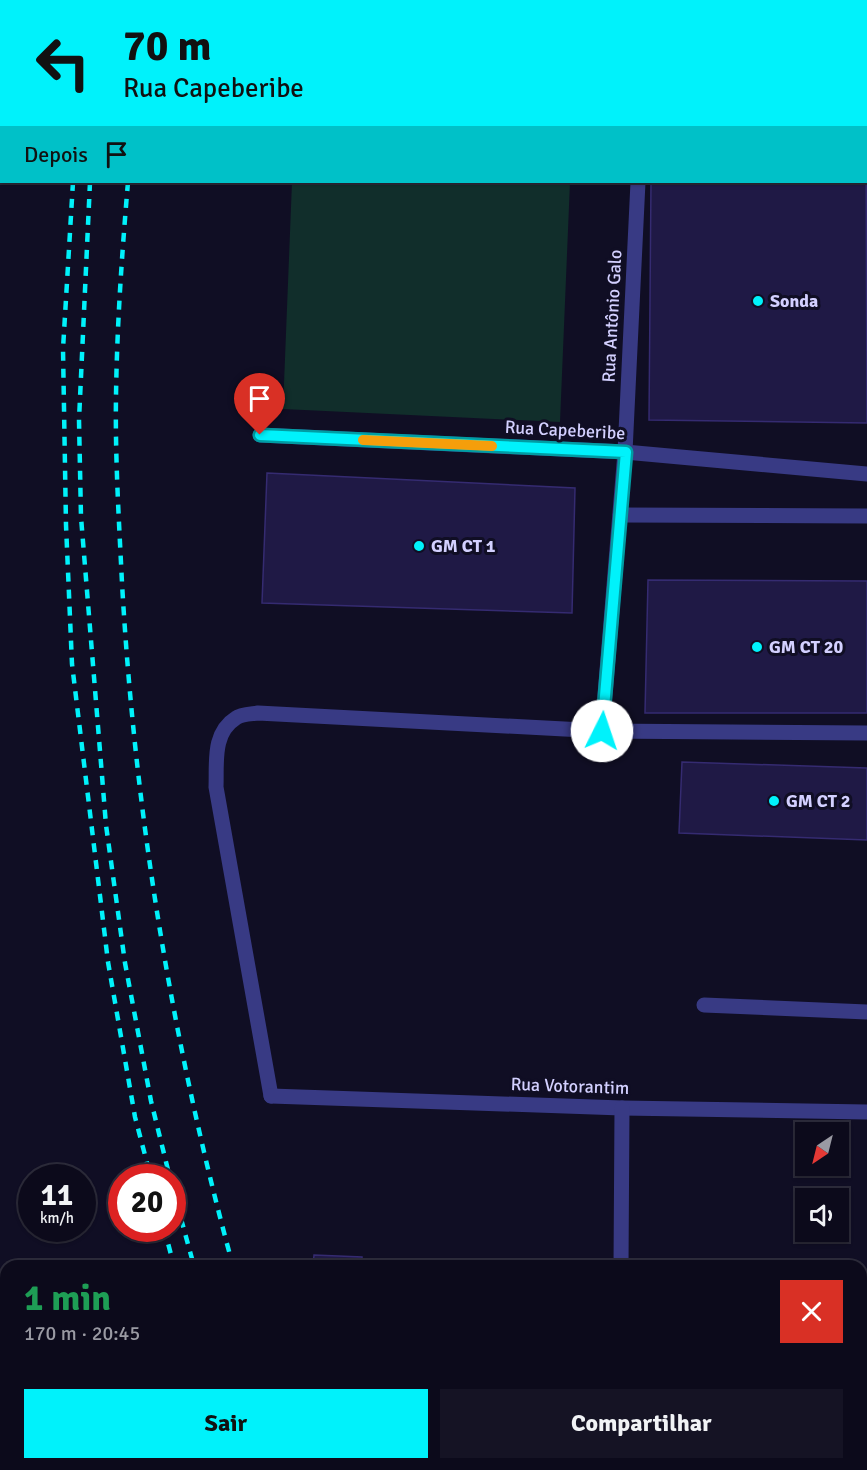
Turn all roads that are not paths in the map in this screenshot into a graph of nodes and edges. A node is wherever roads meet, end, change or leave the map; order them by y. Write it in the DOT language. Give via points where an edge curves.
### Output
graph roads {
  1 [pos="638,183"];
  2 [pos="260,435"];
  3 [pos="626,452"];
  4 [pos="867,474"];
  5 [pos="620,515"];
  6 [pos="867,516"];
  7 [pos="602,731"];
  8 [pos="867,733"];
  9 [pos="704,1005"];
  10 [pos="867,1012"];
  11 [pos="622,1108"];
  12 [pos="867,1112"];
  13 [pos="621,1260"];
  1 -- 3 [label="street, Rua Antônio Galo"];
  2 -- 3 [label="street, Rua Capeberibe"];
  3 -- 4 [label="street, Rua Capeberibe"];
  3 -- 5 [label="street, Rua Antônio Galo"];
  5 -- 6 [label="street"];
  5 -- 7 [label="street, Rua Antônio Galo"];
  7 -- 8 [label="street"];
  7 -- 11 [label="street, Rua Votorantim" via="258,713 237,717 217,743 216,787 271,1096"];
  9 -- 10 [label="street"];
  11 -- 12 [label="street, Rua Votorantim"];
  11 -- 13 [label="street"];
}
